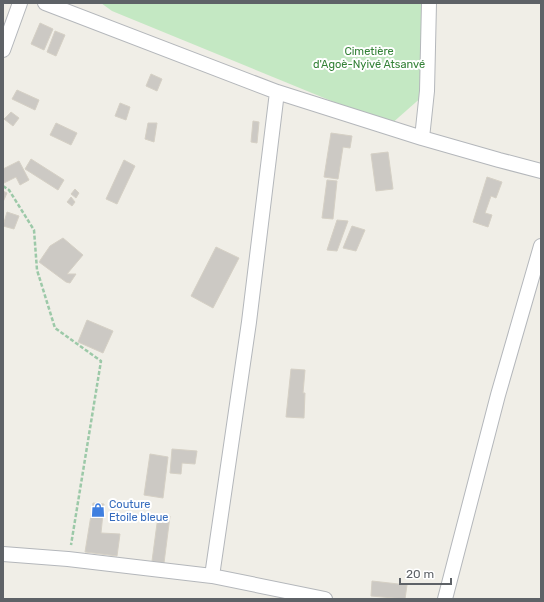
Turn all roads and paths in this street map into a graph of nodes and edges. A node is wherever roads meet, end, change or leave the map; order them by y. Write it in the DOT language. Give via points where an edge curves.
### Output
graph roads {
  1 [pos="20,3"];
  2 [pos="44,3"];
  3 [pos="429,3"];
  4 [pos="3,50"];
  5 [pos="277,92"];
  6 [pos="422,138"];
  7 [pos="541,171"];
  8 [pos="3,186"];
  9 [pos="541,246"];
  10 [pos="3,554"];
  11 [pos="68,559"];
  12 [pos="212,576"];
  13 [pos="325,599"];
  14 [pos="445,599"];
  1 -- 4 [label="street"];
  2 -- 5 [label="street"];
  3 -- 6 [label="street"];
  5 -- 6 [label="street"];
  5 -- 12 [label="street" via="250,322"];
  6 -- 7 [label="street"];
  8 -- 11 [label="path" via="9,190 34,230 38,270 55,328 101,361"];
  9 -- 14 [label="street" via="498,395"];
  10 -- 11 [label="street"];
  11 -- 12 [label="street"];
  12 -- 13 [label="street"];
}
